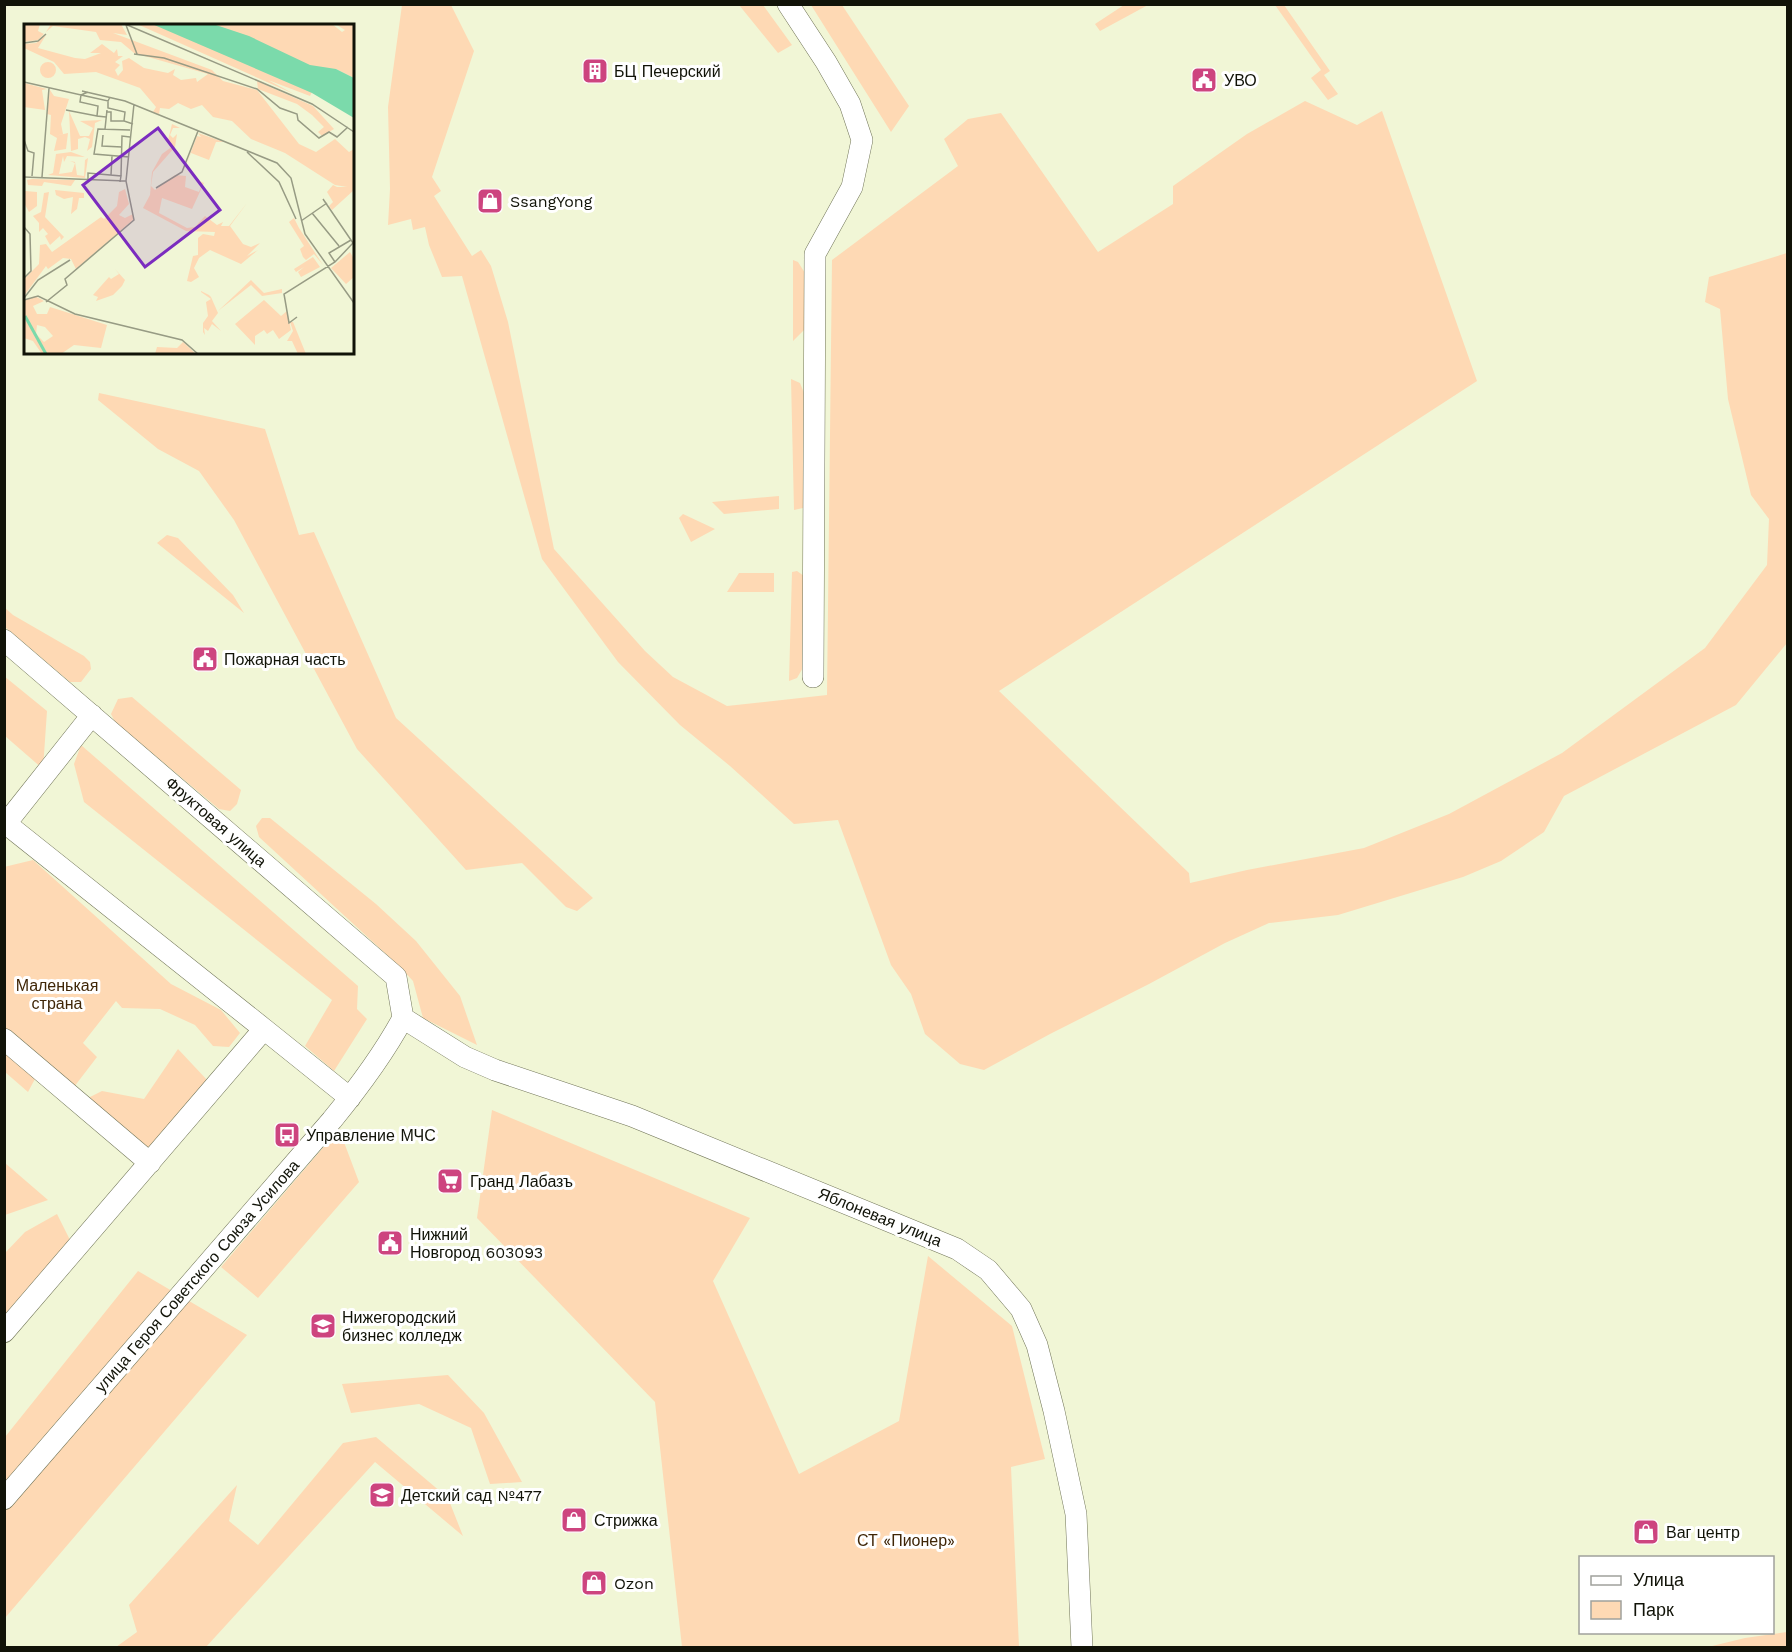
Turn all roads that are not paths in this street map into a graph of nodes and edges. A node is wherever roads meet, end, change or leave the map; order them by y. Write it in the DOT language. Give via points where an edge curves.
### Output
graph roads {
  1 [pos="788,4"];
  2 [pos="4,640"];
  3 [pos="813,677"];
  4 [pos="92,715"];
  5 [pos="5,824"];
  6 [pos="403,1018"];
  7 [pos="264,1029"];
  8 [pos="4,1039"];
  9 [pos="350,1098"];
  10 [pos="150,1163"];
  11 [pos="4,1332"];
  12 [pos="4,1499"];
  13 [pos="1082,1647"];
  1 -- 3 [label="street" via="850,104 862,140 852,187 815,254"];
  2 -- 4 [label="street, Фруктовая улица"];
  4 -- 5 [label="street"];
  4 -- 6 [label="street, Фруктовая улица" via="396,977"];
  5 -- 7 [label="street"];
  6 -- 9 [label="street, улица Героя Советского Союза Усилова"];
  6 -- 13 [label="street, Яблоневая улица" via="495,1070 632,1116 946,1245 988,1270 1021,1309 1037,1345 1054,1411 1076,1514"];
  7 -- 9 [label="street"];
  7 -- 10 [label="street"];
  8 -- 10 [label="street"];
  9 -- 12 [label="street, улица Героя Советского Союза Усилова"];
  10 -- 11 [label="street"];
}
